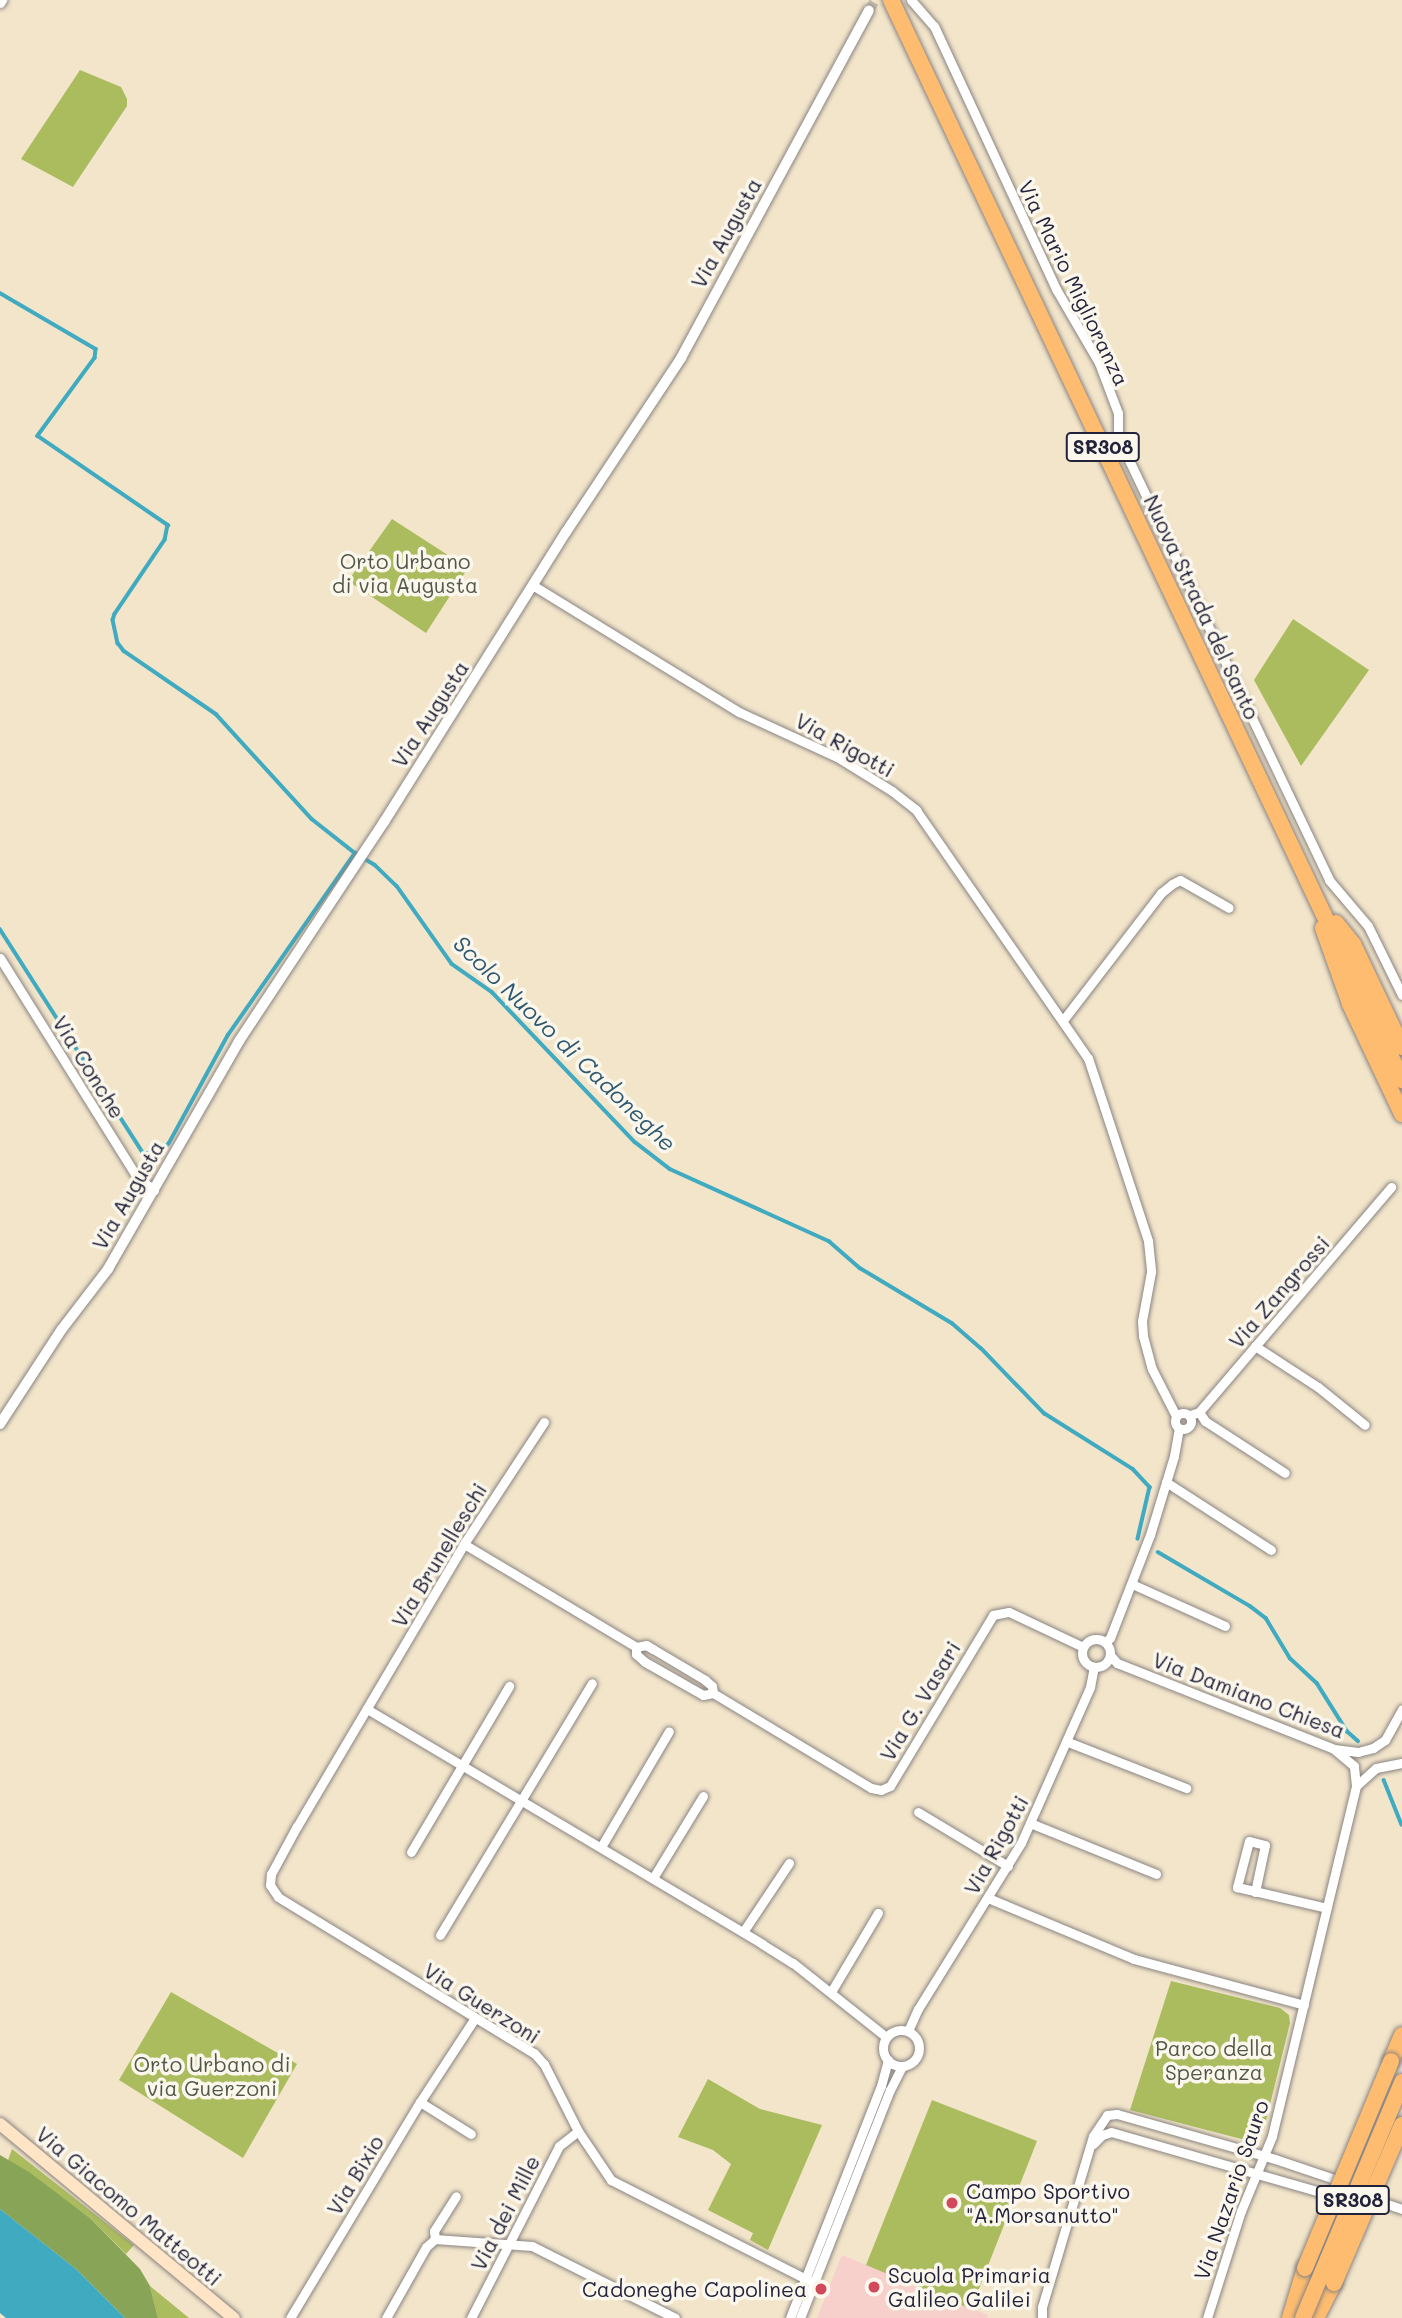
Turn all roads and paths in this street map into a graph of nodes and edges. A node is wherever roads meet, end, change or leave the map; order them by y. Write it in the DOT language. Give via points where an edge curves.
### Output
graph roads {
  1 [pos="891,0"];
  2 [pos="911,0"];
  3 [pos="869,11"];
  4 [pos="534,586"];
  5 [pos="1315,895"];
  6 [pos="1229,908"];
  7 [pos="0,958"];
  8 [pos="1402,995"];
  9 [pos="1064,1020"];
  10 [pos="1402,1047"];
  11 [pos="1402,1080"];
  12 [pos="1402,1114"];
  13 [pos="1391,1187"];
  14 [pos="154,1190"];
  15 [pos="1255,1346"];
  16 [pos="1194,1414"];
  17 [pos="1176,1416"];
  18 [pos="544,1422"];
  19 [pos="0,1424"];
  20 [pos="1365,1425"];
  21 [pos="1179,1428"];
  22 [pos="1285,1472"];
  23 [pos="1166,1482"];
  24 [pos="464,1544"];
  25 [pos="1271,1550"];
  26 [pos="1132,1584"];
  27 [pos="1225,1626"];
  28 [pos="1105,1642"];
  29 [pos="636,1647"];
  30 [pos="1083,1647"];
  31 [pos="1110,1655"];
  32 [pos="1094,1667"];
  33 [pos="592,1683"];
  34 [pos="509,1686"];
  35 [pos="713,1693"];
  36 [pos="367,1709"];
  37 [pos="1402,1709"];
  38 [pos="669,1731"];
  39 [pos="1068,1742"];
  40 [pos="1334,1749"];
  41 [pos="1402,1763"];
  42 [pos="463,1764"];
  43 [pos="1356,1786"];
  44 [pos="1186,1788"];
  45 [pos="703,1796"];
  46 [pos="522,1802"];
  47 [pos="918,1812"];
  48 [pos="1030,1823"];
  49 [pos="601,1847"];
  50 [pos="411,1852"];
  51 [pos="789,1863"];
  52 [pos="1008,1866"];
  53 [pos="1156,1874"];
  54 [pos="653,1878"];
  55 [pos="1255,1892"];
  56 [pos="988,1898"];
  57 [pos="1327,1909"];
  58 [pos="878,1913"];
  59 [pos="743,1932"];
  60 [pos="440,1935"];
  61 [pos="831,1992"];
  62 [pos="1304,2005"];
  63 [pos="475,2018"];
  64 [pos="908,2031"];
  65 [pos="1402,2035"];
  66 [pos="886,2037"];
  67 [pos="888,2060"];
  68 [pos="902,2066"];
  69 [pos="1402,2082"];
  70 [pos="420,2102"];
  71 [pos="0,2124"];
  72 [pos="1402,2124"];
  73 [pos="579,2131"];
  74 [pos="471,2134"];
  75 [pos="1092,2145"];
  76 [pos="1263,2155"];
  77 [pos="1255,2173"];
  78 [pos="456,2196"];
  79 [pos="1364,2196"];
  80 [pos="1402,2209"];
  81 [pos="435,2239"];
  82 [pos="510,2243"];
  83 [pos="809,2281"];
  84 [pos="234,2318"];
  85 [pos="290,2318"];
  86 [pos="387,2318"];
  87 [pos="471,2318"];
  88 [pos="675,2318"];
  89 [pos="790,2318"];
  90 [pos="800,2318"];
  91 [pos="1042,2318"];
  92 [pos="1207,2318"];
  93 [pos="1290,2318"];
  94 [pos="1303,2318"];
  95 [pos="1316,2318"];
  1 -- 5 [label="highway, Nuova Strada del Santo / SR308"];
  2 -- 8 [label="street, Via Mario Miglioranza" via="934,26 1056,289 1099,363 1118,413 1118,437 1329,880 1368,926"];
  3 -- 4 [label="street, Via Augusta" via="681,358"];
  4 -- 9 [label="street, Via Rigotti" via="739,712 837,757 916,810"];
  4 -- 14 [label="street, Via Augusta" via="239,1041"];
  5 -- 10 [label="highway" via="1353,944"];
  5 -- 11 [label="highway, Nuova Strada del Santo / SR308"];
  5 -- 12 [label="highway" via="1328,948 1350,1004"];
  6 -- 9 [label="street" via="1180,880 1172,884"];
  7 -- 14 [label="street, Via Conche" via="136,1176"];
  9 -- 17 [label="street, Via Rigotti" via="1088,1058 1148,1241 1151,1272 1143,1336 1152,1369"];
  13 -- 15 [label="street, Via Zangrossi"];
  14 -- 19 [label="street, Via Augusta" via="108,1269"];
  15 -- 16 [label="street, Via Zangrossi"];
  15 -- 20 [label="street"];
  16 -- 17 [label="street"];
  16 -- 21 [label="street, Via Rigotti" via="1190,1426"];
  16 -- 22 [label="street"];
  17 -- 21 [label="street, Via Rigotti"];
  18 -- 24 [label="street, Via Brunelleschi"];
  21 -- 23 [label="street, Via Rigotti"];
  23 -- 25 [label="street"];
  23 -- 26 [label="street, Via Rigotti"];
  24 -- 29 [label="street, Via G. Vasari"];
  24 -- 36 [label="street, Via Brunelleschi"];
  26 -- 27 [label="street"];
  26 -- 28 [label="street, Via Rigotti"];
  28 -- 30 [label="street" via="1093,1639"];
  28 -- 31 [label="street"];
  29 -- 35 [label="street, Via G. Vasari" via="646,1645 712,1686"];
  29 -- 35 [label="street, Via G. Vasari" via="638,1657 698,1693"];
  30 -- 32 [label="street" via="1083,1658"];
  30 -- 35 [label="street, Via G. Vasari" via="1009,1612 993,1615 890,1786 881,1790"];
  31 -- 32 [label="street"];
  31 -- 40 [label="street, Via Damiano Chiesa" via="1117,1663"];
  32 -- 39 [label="street, Via Rigotti"];
  33 -- 46 [label="street"];
  34 -- 42 [label="street"];
  36 -- 42 [label="street"];
  36 -- 63 [label="street, Via Guerzoni" via="290,1838 270,1885 278,1897"];
  37 -- 40 [label="street, Via Damiano Chiesa" via="1385,1740 1373,1748 1358,1752"];
  38 -- 49 [label="street"];
  39 -- 44 [label="street"];
  39 -- 48 [label="street, Via Rigotti"];
  40 -- 43 [label="street" via="1353,1766"];
  41 -- 43 [label="street" via="1376,1768"];
  42 -- 46 [label="street"];
  42 -- 50 [label="street"];
  43 -- 57 [label="street, Via Nazario Sauro"];
  45 -- 54 [label="street"];
  46 -- 49 [label="street"];
  46 -- 60 [label="street"];
  47 -- 52 [label="street"];
  48 -- 52 [label="street, Via Rigotti"];
  48 -- 53 [label="street"];
  49 -- 54 [label="street"];
  51 -- 59 [label="street"];
  52 -- 56 [label="street, Via Rigotti"];
  54 -- 59 [label="street"];
  55 -- 55 [label="street" via="1237,1887 1248,1841 1265,1845"];
  55 -- 57 [label="street"];
  56 -- 62 [label="street" via="1144,1962"];
  56 -- 64 [label="street, Via Rigotti"];
  57 -- 62 [label="street, Via Nazario Sauro"];
  58 -- 61 [label="street"];
  59 -- 61 [label="street"];
  61 -- 66 [label="street"];
  62 -- 76 [label="street, Via Nazario Sauro" via="1272,2136"];
  63 -- 70 [label="street, Via Bixio"];
  63 -- 73 [label="street, Via Guerzoni" via="534,2053"];
  64 -- 66 [label="street" via="893,2031"];
  64 -- 68 [label="street" via="916,2038 918,2053"];
  65 -- 93 [label="highway, bridge" via="1305,2268"];
  66 -- 67 [label="street" via="883,2048"];
  67 -- 68 [label="street"];
  67 -- 83 [label="street"];
  68 -- 83 [label="street"];
  69 -- 94 [label="highway, SR308, bridge"];
  70 -- 74 [label="street"];
  70 -- 85 [label="street, Via Bixio"];
  71 -- 84 [label="main road, Via Giacomo Matteotti"];
  72 -- 95 [label="highway, bridge"];
  73 -- 82 [label="street, Via dei Mille" via="559,2146"];
  73 -- 83 [label="street, Via Guerzoni" via="611,2179"];
  75 -- 76 [label="street" via="1097,2125 1107,2115 1117,2114"];
  75 -- 77 [label="street" via="1111,2132"];
  75 -- 91 [label="street"];
  76 -- 77 [label="street, Via Nazario Sauro"];
  76 -- 79 [label="street" via="1337,2180"];
  77 -- 79 [label="street" via="1331,2195"];
  77 -- 92 [label="street, Via Nazario Sauro"];
  78 -- 81 [label="street" via="434,2231"];
  79 -- 80 [label="street"];
  81 -- 82 [label="street"];
  81 -- 86 [label="street" via="426,2247"];
  82 -- 87 [label="street, Via dei Mille"];
  82 -- 88 [label="street" via="532,2246"];
  83 -- 89 [label="street"];
  83 -- 90 [label="street"];
}
